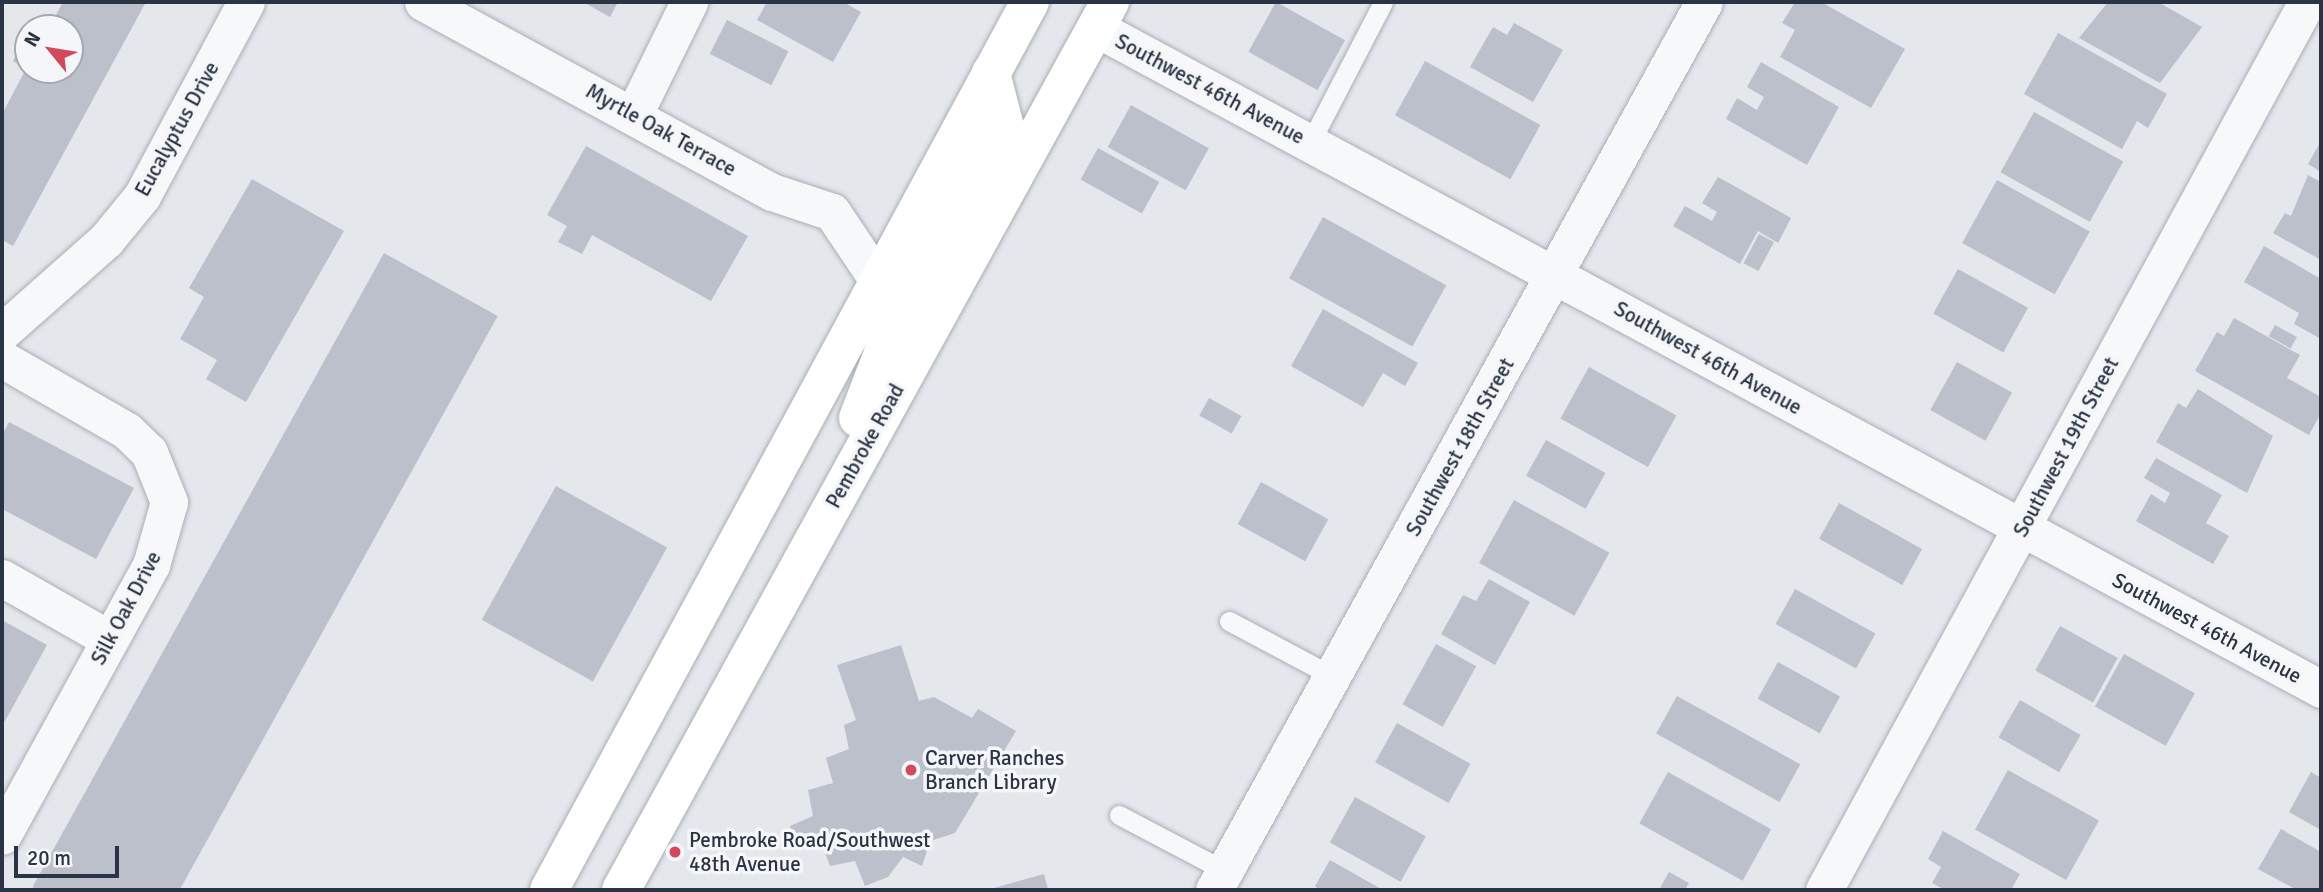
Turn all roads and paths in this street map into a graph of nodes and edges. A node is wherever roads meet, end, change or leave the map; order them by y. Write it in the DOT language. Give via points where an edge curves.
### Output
graph roads {
  1 [pos="246,2"];
  2 [pos="423,2"];
  3 [pos="690,2"];
  4 [pos="1030,2"];
  5 [pos="1383,2"];
  6 [pos="1704,2"];
  7 [pos="2307,2"];
  8 [pos="1100,10"];
  9 [pos="990,73"];
  10 [pos="634,114"];
  11 [pos="1310,143"];
  12 [pos="1556,275"];
  13 [pos="877,279"];
  14 [pos="2,332"];
  15 [pos="2,359"];
  16 [pos="2022,529"];
  17 [pos="809,548"];
  18 [pos="2,578"];
  19 [pos="1229,621"];
  20 [pos="109,639"];
  21 [pos="1332,676"];
  22 [pos="2321,688"];
  23 [pos="12,792"];
  24 [pos="1119,815"];
  25 [pos="2,836"];
  26 [pos="1219,881"];
  27 [pos="548,890"];
  28 [pos="621,890"];
  29 [pos="1824,890"];
  1 -- 14 [label="street, Eucalyptus Drive" via="142,197 106,240"];
  2 -- 10 [label="street, Myrtle Oak Terrace"];
  3 -- 10 [label="street"];
  4 -- 9 [label="main road"];
  5 -- 11 [label="lane"];
  6 -- 12 [label="street, Southwest 18th Street"];
  7 -- 16 [label="street, Southwest 19th Street"];
  8 -- 11 [label="street, Southwest 46th Avenue"];
  8 -- 17 [label="main road, Pembroke Road"];
  9 -- 13 [label="main road"];
  9 -- 17 [label="main road" via="1004,123 888,340"];
  10 -- 13 [label="street, Myrtle Oak Terrace" via="772,192 832,212"];
  11 -- 12 [label="street, Southwest 46th Avenue"];
  12 -- 16 [label="street, Southwest 46th Avenue"];
  12 -- 21 [label="street, Southwest 18th Street"];
  13 -- 27 [label="main road"];
  15 -- 20 [label="street, Silk Oak Drive" via="127,431 162,476 169,502 164,532"];
  16 -- 22 [label="street, Southwest 46th Avenue"];
  16 -- 29 [label="street, Southwest 19th Street"];
  17 -- 28 [label="main road, Pembroke Road"];
  18 -- 20 [label="street"];
  19 -- 21 [label="lane"];
  20 -- 23 [label="street, Silk Oak Drive"];
  21 -- 26 [label="street, Southwest 18th Street"];
  23 -- 25 [label="street, Silk Oak Drive"];
  24 -- 26 [label="lane"];
}
